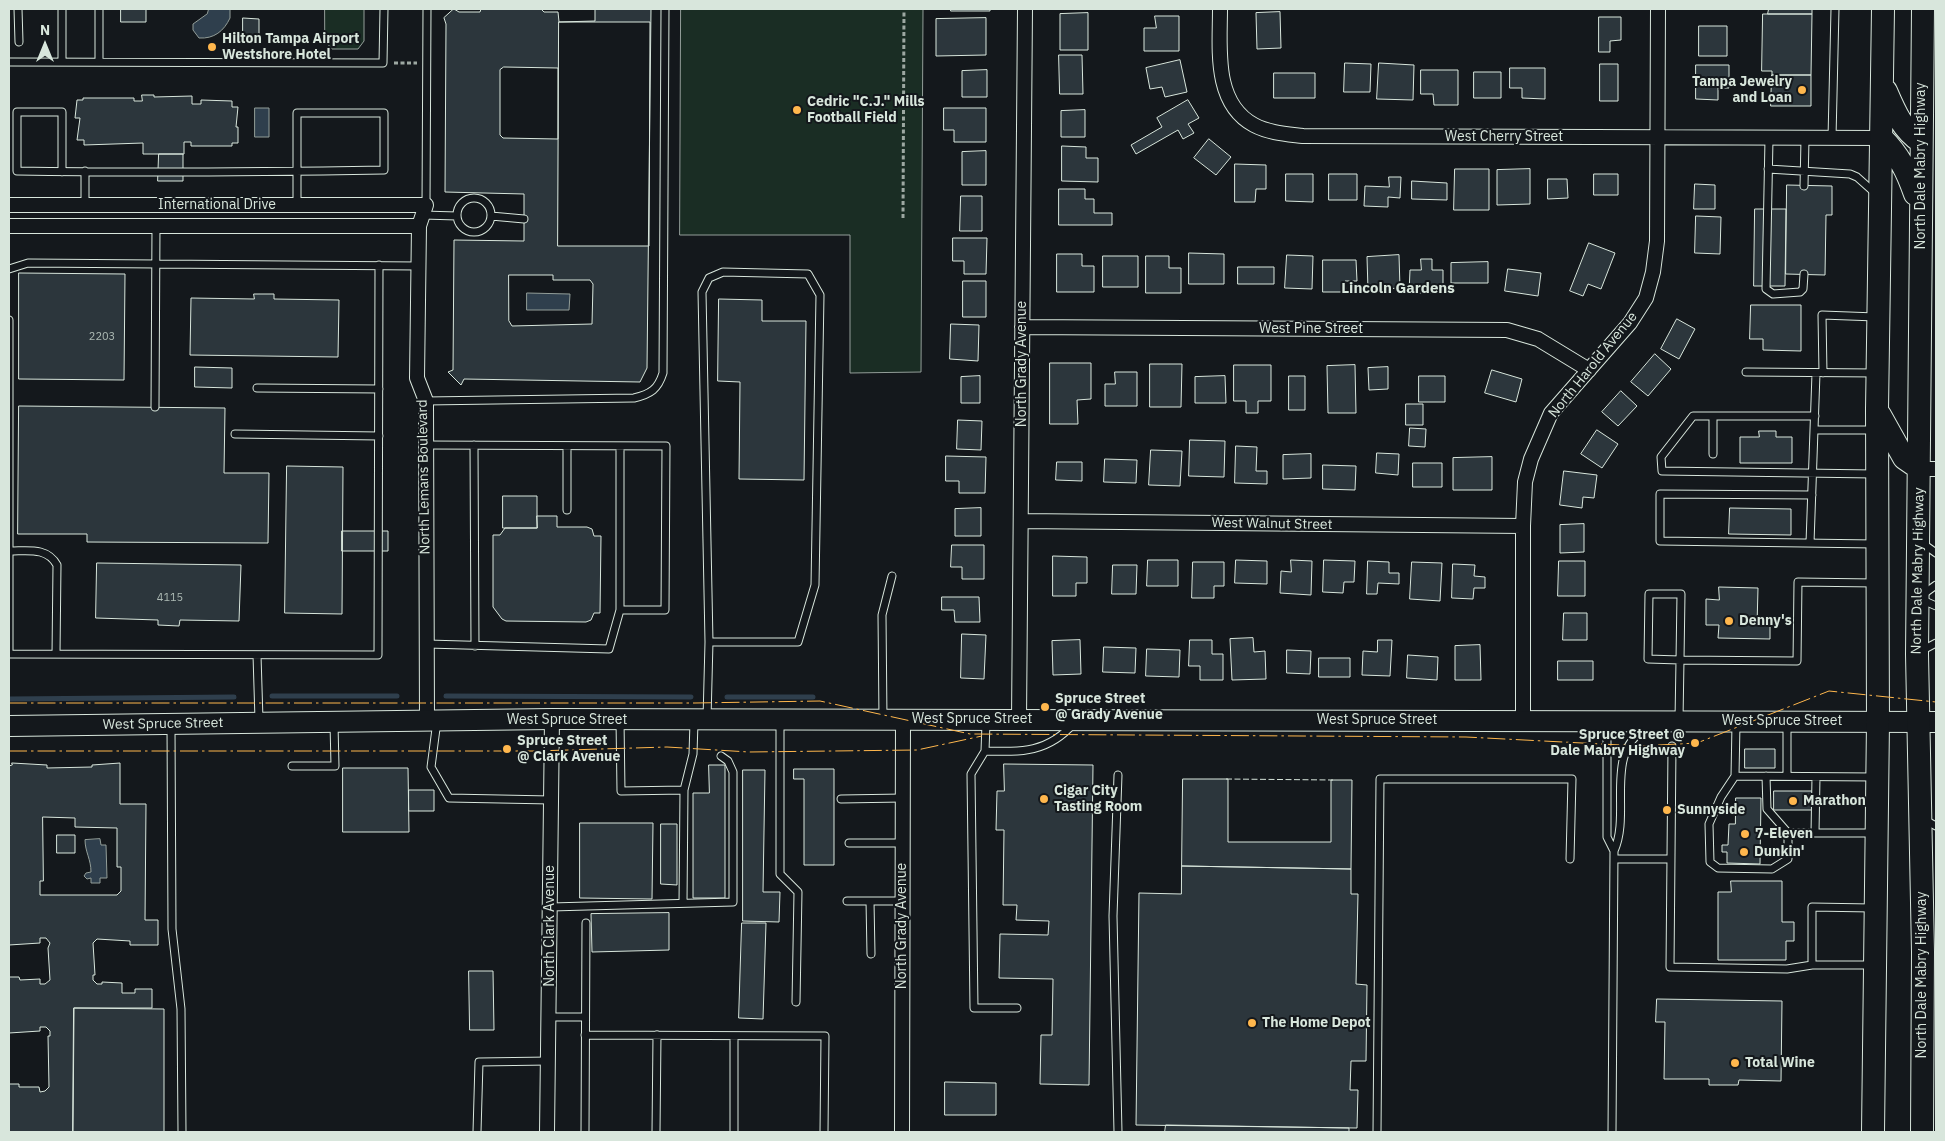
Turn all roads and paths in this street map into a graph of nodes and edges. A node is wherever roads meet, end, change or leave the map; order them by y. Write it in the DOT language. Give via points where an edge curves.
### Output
graph roads {
  1 [pos="18,9"];
  2 [pos="62,9"];
  3 [pos="100,9"];
  4 [pos="384,9"];
  5 [pos="427,9"];
  6 [pos="665,9"];
  7 [pos="904,9"];
  8 [pos="1025,9"];
  9 [pos="1220,9"];
  10 [pos="1658,9"];
  11 [pos="1835,9"];
  12 [pos="1883,9"];
  13 [pos="1925,17"];
  14 [pos="18,42"];
  15 [pos="9,62"];
  16 [pos="62,62"];
  17 [pos="100,62"];
  18 [pos="427,62"];
  19 [pos="383,63"];
  20 [pos="1883,84"];
  21 [pos="1658,138"];
  22 [pos="1882,138"];
  23 [pos="1769,139"];
  24 [pos="1805,139"];
  25 [pos="1832,139"];
  26 [pos="1929,142"];
  27 [pos="1768,169"];
  28 [pos="1804,170"];
  29 [pos="85,171"];
  30 [pos="62,172"];
  31 [pos="297,172"];
  32 [pos="1804,186"];
  33 [pos="1881,198"];
  34 [pos="9,205"];
  35 [pos="85,205"];
  36 [pos="297,205"];
  37 [pos="1921,209"];
  38 [pos="422,215"];
  39 [pos="457,216"];
  40 [pos="490,216"];
  41 [pos="903,218"];
  42 [pos="524,219"];
  43 [pos="9,226"];
  44 [pos="85,226"];
  45 [pos="156,226"];
  46 [pos="297,226"];
  47 [pos="155,265"];
  48 [pos="379,265"];
  49 [pos="418,266"];
  50 [pos="9,269"];
  51 [pos="1804,274"];
  52 [pos="1879,317"];
  53 [pos="9,320"];
  54 [pos="1022,327"];
  55 [pos="1589,370"];
  56 [pos="1746,372"];
  57 [pos="1819,373"];
  58 [pos="1878,373"];
  59 [pos="257,388"];
  60 [pos="379,389"];
  61 [pos="426,401"];
  62 [pos="155,407"];
  63 [pos="1713,416"];
  64 [pos="1815,416"];
  65 [pos="1878,420"];
  66 [pos="1814,430"];
  67 [pos="235,434"];
  68 [pos="379,436"];
  69 [pos="426,445"];
  70 [pos="474,445"];
  71 [pos="567,446"];
  72 [pos="620,446"];
  73 [pos="1713,454"];
  74 [pos="9,467"];
  75 [pos="1928,469"];
  76 [pos="1813,473"];
  77 [pos="1878,474"];
  78 [pos="1812,496"];
  79 [pos="567,510"];
  80 [pos="1021,522"];
  81 [pos="1523,526"];
  82 [pos="1810,543"];
  83 [pos="1878,544"];
  84 [pos="1927,547"];
  85 [pos="10,551"];
  86 [pos="892,576"];
  87 [pos="1878,583"];
  88 [pos="1936,585"];
  89 [pos="1927,602"];
  90 [pos="620,610"];
  91 [pos="709,642"];
  92 [pos="1936,643"];
  93 [pos="426,644"];
  94 [pos="474,646"];
  95 [pos="56,654"];
  96 [pos="1917,654"];
  97 [pos="257,655"];
  98 [pos="1680,660"];
  99 [pos="552,719"];
  100 [pos="620,719"];
  101 [pos="701,719"];
  102 [pos="780,719"];
  103 [pos="893,719"];
  104 [pos="986,719"];
  105 [pos="1019,719"];
  106 [pos="1077,719"];
  107 [pos="1523,720"];
  108 [pos="1607,720"];
  109 [pos="1670,720"];
  110 [pos="432,721"];
  111 [pos="1736,721"];
  112 [pos="1788,721"];
  113 [pos="334,722"];
  114 [pos="1878,722"];
  115 [pos="1927,722"];
  116 [pos="259,723"];
  117 [pos="171,724"];
  118 [pos="9,726"];
  119 [pos="1672,746"];
  120 [pos="985,751"];
  121 [pos="720,756"];
  122 [pos="292,766"];
  123 [pos="1118,775"];
  124 [pos="1735,776"];
  125 [pos="1766,776"];
  126 [pos="1787,776"];
  127 [pos="1816,776"];
  128 [pos="1877,777"];
  129 [pos="684,790"];
  130 [pos="903,798"];
  131 [pos="841,799"];
  132 [pos="551,800"];
  133 [pos="1928,821"];
  134 [pos="1788,832"];
  135 [pos="1815,833"];
  136 [pos="1876,833"];
  137 [pos="849,843"];
  138 [pos="903,843"];
  139 [pos="1614,851"];
  140 [pos="1570,859"];
  141 [pos="1614,859"];
  142 [pos="1671,859"];
  143 [pos="847,901"];
  144 [pos="870,901"];
  145 [pos="902,901"];
  146 [pos="683,903"];
  147 [pos="551,907"];
  148 [pos="1875,908"];
  149 [pos="586,923"];
  150 [pos="1930,952"];
  151 [pos="871,954"];
  152 [pos="1874,964"];
  153 [pos="1812,965"];
  154 [pos="796,1002"];
  155 [pos="1017,1008"];
  156 [pos="550,1016"];
  157 [pos="585,1017"];
  158 [pos="585,1035"];
  159 [pos="656,1035"];
  160 [pos="734,1036"];
  161 [pos="550,1061"];
  162 [pos="182,1132"];
  163 [pos="477,1132"];
  164 [pos="548,1132"];
  165 [pos="585,1132"];
  166 [pos="656,1132"];
  167 [pos="734,1132"];
  168 [pos="824,1132"];
  169 [pos="902,1132"];
  170 [pos="1118,1132"];
  171 [pos="1377,1132"];
  172 [pos="1612,1132"];
  173 [pos="1873,1132"];
  174 [pos="1922,1132"];
  1 -- 14 [label="lane"];
  2 -- 16 [label="lane"];
  3 -- 17 [label="lane"];
  4 -- 19 [label="lane"];
  5 -- 18 [label="lane"];
  6 -- 61 [label="lane" via="663,373 660,384 650,394 634,398"];
  7 -- 41 [label="path"];
  8 -- 54 [label="street, North Grady Avenue"];
  9 -- 21 [label="street, West Cherry Street" via="1220,63 1230,101 1254,125 1276,133 1304,136"];
  10 -- 21 [label="street, North Harold Avenue"];
  11 -- 25 [label="lane"];
  12 -- 20 [label="main road"];
  13 -- 26 [label="main road, North Dale Mabry Highway"];
  15 -- 16 [label="lane"];
  16 -- 17 [label="lane"];
  17 -- 19 [label="lane"];
  18 -- 19 [label="path"];
  18 -- 38 [label="lane"];
  20 -- 22 [label="main road"];
  20 -- 26 [label="main road" via="1909,134"];
  21 -- 23 [label="street, West Cherry Street"];
  21 -- 55 [label="street, North Harold Avenue" via="1657,241 1646,298 1630,323"];
  22 -- 25 [label="street, West Cherry Street"];
  22 -- 33 [label="main road"];
  22 -- 37 [label="main road" via="1906,166"];
  23 -- 24 [label="street, West Cherry Street"];
  23 -- 27 [label="lane"];
  24 -- 25 [label="street, West Cherry Street"];
  24 -- 28 [label="lane"];
  26 -- 37 [label="main road, North Dale Mabry Highway"];
  27 -- 28 [label="lane"];
  27 -- 51 [label="lane" via="1766,289 1773,294 1800,292"];
  28 -- 32 [label="lane"];
  28 -- 33 [label="lane" via="1850,174"];
  29 -- 30 [label="lane"];
  29 -- 31 [label="lane"];
  29 -- 35 [label="lane"];
  30 -- 30 [label="lane" via="62,112 17,112 17,171"];
  31 -- 31 [label="lane" via="384,170 384,113 297,113"];
  31 -- 36 [label="lane"];
  33 -- 52 [label="main road"];
  34 -- 35 [label="street, International Drive"];
  35 -- 36 [label="street, International Drive"];
  35 -- 44 [label="street"];
  36 -- 38 [label="street, International Drive"];
  36 -- 46 [label="street"];
  37 -- 75 [label="main road, North Dale Mabry Highway"];
  38 -- 39 [label="lane"];
  38 -- 46 [label="street, International Drive"];
  38 -- 49 [label="street, North Lemans Boulevard"];
  39 -- 40 [label="lane" via="461,226 470,232 482,230"];
  39 -- 40 [label="lane" via="460,205 474,198 484,202"];
  40 -- 42 [label="lane"];
  43 -- 44 [label="street, International Drive"];
  44 -- 45 [label="street, International Drive"];
  45 -- 46 [label="street, International Drive"];
  45 -- 47 [label="lane"];
  47 -- 48 [label="lane"];
  47 -- 50 [label="lane" via="28,264"];
  47 -- 62 [label="lane"];
  48 -- 49 [label="lane"];
  48 -- 60 [label="lane"];
  49 -- 61 [label="street, North Lemans Boulevard" via="417,378"];
  52 -- 57 [label="lane" via="1822,316"];
  52 -- 58 [label="main road"];
  53 -- 74 [label="lane"];
  54 -- 55 [label="street, West Pine Street" via="1507,330 1538,339"];
  54 -- 80 [label="street, North Grady Avenue"];
  55 -- 81 [label="street, North Harold Avenue" via="1551,413 1539,437 1525,482"];
  56 -- 57 [label="lane"];
  57 -- 58 [label="lane"];
  57 -- 64 [label="lane"];
  58 -- 65 [label="main road"];
  59 -- 60 [label="lane"];
  60 -- 68 [label="lane"];
  61 -- 69 [label="street, North Lemans Boulevard"];
  63 -- 64 [label="lane"];
  63 -- 73 [label="lane"];
  63 -- 76 [label="lane" via="1693,416 1661,457 1662,471"];
  64 -- 66 [label="lane"];
  65 -- 66 [label="lane"];
  65 -- 75 [label="main road" via="1904,458"];
  65 -- 77 [label="main road"];
  66 -- 76 [label="lane"];
  67 -- 68 [label="lane"];
  68 -- 97 [label="lane" via="378,655"];
  69 -- 70 [label="lane"];
  69 -- 93 [label="street, North Lemans Boulevard"];
  70 -- 71 [label="lane"];
  70 -- 94 [label="lane"];
  71 -- 72 [label="lane"];
  71 -- 79 [label="lane"];
  72 -- 90 [label="lane"];
  72 -- 90 [label="lane" via="666,446 666,465 665,610"];
  74 -- 85 [label="lane"];
  75 -- 84 [label="main road, North Dale Mabry Highway"];
  76 -- 77 [label="lane"];
  76 -- 78 [label="lane"];
  77 -- 83 [label="main road"];
  78 -- 82 [label="lane"];
  78 -- 82 [label="lane" via="1660,494 1660,541"];
  80 -- 81 [label="street, West Walnut Street"];
  80 -- 105 [label="street, North Grady Avenue"];
  81 -- 107 [label="street, North Harold Avenue"];
  82 -- 83 [label="lane"];
  83 -- 87 [label="main road"];
  84 -- 89 [label="main road, North Dale Mabry Highway"];
  85 -- 95 [label="lane" via="42,552 52,556 57,565"];
  85 -- 95 [label="lane" via="9,654"];
  86 -- 103 [label="lane" via="882,615"];
  87 -- 98 [label="lane" via="1798,582 1797,661"];
  87 -- 114 [label="main road"];
  88 -- 89 [label="lane"];
  89 -- 96 [label="main road, North Dale Mabry Highway"];
  90 -- 94 [label="lane" via="609,649"];
  91 -- 91 [label="lane" via="702,292 709,278 723,272 808,274 820,295 815,585 798,642"];
  91 -- 101 [label="lane"];
  92 -- 96 [label="lane"];
  93 -- 94 [label="lane"];
  93 -- 110 [label="street, North Lemans Boulevard"];
  95 -- 97 [label="lane"];
  96 -- 115 [label="main road, North Dale Mabry Highway"];
  97 -- 116 [label="lane"];
  98 -- 98 [label="lane" via="1681,594 1649,594 1648,659"];
  98 -- 109 [label="lane"];
  99 -- 100 [label="street, West Spruce Street"];
  99 -- 110 [label="street, West Spruce Street"];
  99 -- 132 [label="street, North Clark Avenue"];
  100 -- 101 [label="street, West Spruce Street"];
  100 -- 129 [label="lane" via="621,791"];
  101 -- 102 [label="street, West Spruce Street"];
  101 -- 129 [label="lane"];
  102 -- 103 [label="street, West Spruce Street"];
  102 -- 154 [label="lane" via="780,874 798,892"];
  103 -- 104 [label="street, West Spruce Street"];
  103 -- 130 [label="street, North Grady Avenue"];
  104 -- 105 [label="street, West Spruce Street"];
  104 -- 120 [label="lane"];
  105 -- 106 [label="street, West Spruce Street"];
  106 -- 107 [label="street, West Spruce Street"];
  106 -- 120 [label="lane" via="1068,730 1035,750"];
  107 -- 108 [label="street, West Spruce Street"];
  108 -- 109 [label="street, West Spruce Street"];
  108 -- 139 [label="lane" via="1607,837"];
  109 -- 111 [label="street, West Spruce Street"];
  109 -- 139 [label="lane" via="1637,734 1625,752 1621,767 1620,838"];
  110 -- 113 [label="street, West Spruce Street"];
  110 -- 132 [label="lane" via="430,767 449,798"];
  111 -- 112 [label="street, West Spruce Street"];
  111 -- 124 [label="lane"];
  112 -- 114 [label="street, West Spruce Street"];
  112 -- 126 [label="lane"];
  113 -- 116 [label="street, West Spruce Street"];
  113 -- 122 [label="lane" via="335,766"];
  114 -- 115 [label="street, West Spruce Street"];
  114 -- 128 [label="main road"];
  115 -- 133 [label="main road, North Dale Mabry Highway"];
  116 -- 117 [label="street, West Spruce Street"];
  117 -- 118 [label="street, West Spruce Street"];
  117 -- 162 [label="lane" via="172,929 181,1009"];
  119 -- 142 [label="lane"];
  120 -- 155 [label="lane" via="971,774 974,1008"];
  121 -- 146 [label="lane" via="728,761 733,772 733,902"];
  123 -- 170 [label="lane" via="1113,916"];
  124 -- 125 [label="lane"];
  124 -- 134 [label="lane" via="1709,824 1710,862 1718,868 1772,869 1788,859"];
  125 -- 126 [label="lane"];
  125 -- 134 [label="lane" via="1767,809"];
  126 -- 127 [label="lane"];
  127 -- 128 [label="lane"];
  127 -- 135 [label="lane"];
  128 -- 136 [label="main road"];
  129 -- 146 [label="lane"];
  130 -- 131 [label="lane"];
  130 -- 138 [label="street, North Grady Avenue"];
  132 -- 147 [label="street, North Clark Avenue"];
  133 -- 150 [label="main road, North Dale Mabry Highway" via="1926,917"];
  134 -- 135 [label="lane"];
  135 -- 136 [label="lane"];
  136 -- 148 [label="main road"];
  137 -- 138 [label="lane"];
  138 -- 145 [label="street, North Grady Avenue"];
  139 -- 141 [label="lane"];
  140 -- 171 [label="lane" via="1572,779 1380,779"];
  141 -- 142 [label="lane"];
  141 -- 172 [label="lane"];
  142 -- 153 [label="lane" via="1670,967 1787,969"];
  143 -- 144 [label="lane"];
  144 -- 145 [label="lane"];
  144 -- 151 [label="lane"];
  145 -- 169 [label="street, North Grady Avenue"];
  146 -- 147 [label="lane"];
  147 -- 156 [label="street, North Clark Avenue"];
  148 -- 152 [label="main road"];
  148 -- 153 [label="lane" via="1812,907"];
  149 -- 157 [label="lane"];
  150 -- 174 [label="main road, North Dale Mabry Highway"];
  152 -- 153 [label="lane"];
  152 -- 173 [label="main road"];
  156 -- 157 [label="lane"];
  156 -- 161 [label="street, North Clark Avenue"];
  157 -- 158 [label="lane"];
  158 -- 159 [label="lane"];
  158 -- 165 [label="lane"];
  159 -- 160 [label="lane"];
  159 -- 166 [label="lane"];
  160 -- 167 [label="lane"];
  160 -- 168 [label="lane" via="825,1036"];
  161 -- 163 [label="lane" via="478,1062"];
  161 -- 164 [label="street, North Clark Avenue"];
}
